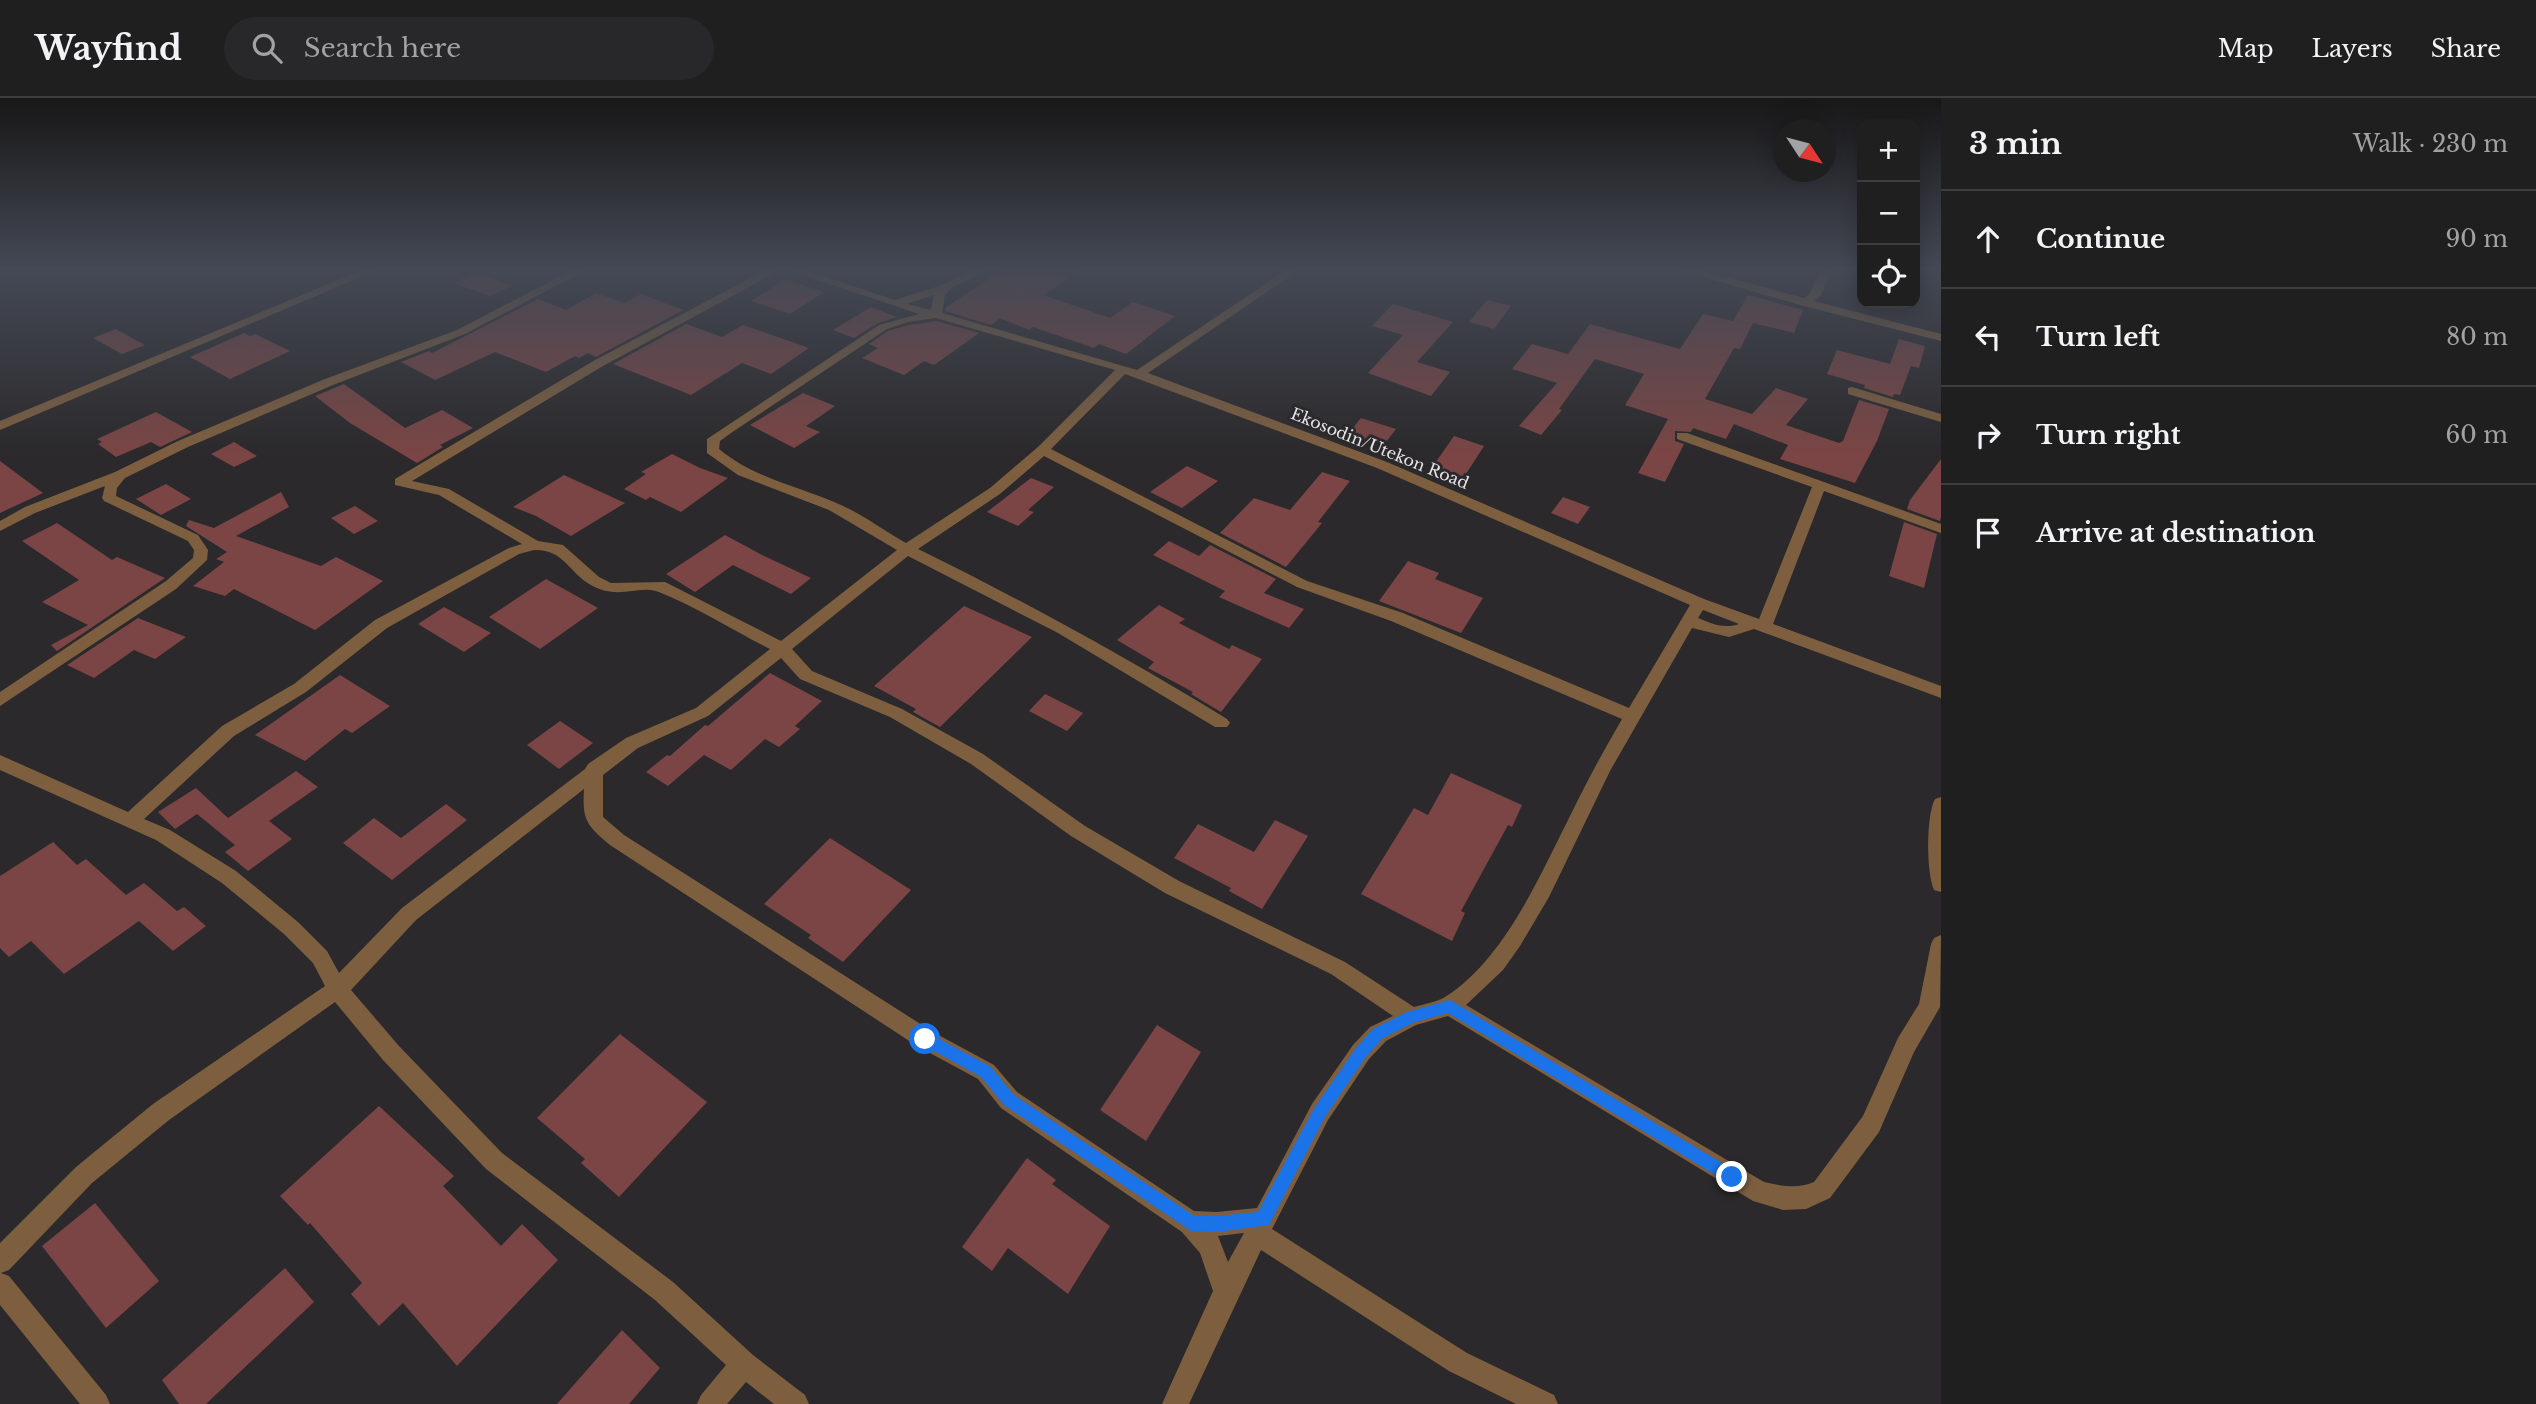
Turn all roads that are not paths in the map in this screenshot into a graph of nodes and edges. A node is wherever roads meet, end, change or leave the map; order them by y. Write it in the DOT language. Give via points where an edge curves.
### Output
graph roads {
  1 [pos="227,331"];
  2 [pos="463,331"];
  3 [pos="660,331"];
  4 [pos="877,331"];
  5 [pos="996,331"];
  6 [pos="1197,331"];
  7 [pos="1913,331"];
  8 [pos="1941,338"];
  9 [pos="1131,372"];
  10 [pos="1852,391"];
  11 [pos="1941,418"];
  12 [pos="0,426"];
  13 [pos="1682,436"];
  14 [pos="1043,450"];
  15 [pos="120,475"];
  16 [pos="1820,485"];
  17 [pos="110,488"];
  18 [pos="76,492"];
  19 [pos="0,527"];
  20 [pos="1941,529"];
  21 [pos="532,544"];
  22 [pos="906,549"];
  23 [pos="1695,612"];
  24 [pos="1758,625"];
  25 [pos="781,648"];
  26 [pos="1941,692"];
  27 [pos="0,700"];
  28 [pos="1633,718"];
  29 [pos="1221,723"];
  30 [pos="0,762"];
  31 [pos="594,769"];
  32 [pos="1941,804"];
  33 [pos="130,821"];
  34 [pos="1941,884"];
  35 [pos="1941,944"];
  36 [pos="337,989"];
  37 [pos="1450,1006"];
  38 [pos="1412,1017"];
  39 [pos="1191,1223"];
  40 [pos="1260,1227"];
  41 [pos="0,1261"];
  42 [pos="0,1285"];
  43 [pos="1226,1292"];
  44 [pos="744,1364"];
  45 [pos="97,1404"];
  46 [pos="710,1404"];
  47 [pos="796,1404"];
  48 [pos="1175,1404"];
  49 [pos="1545,1404"];
  1 -- 12 [label="street"];
  2 -- 15 [label="street" via="329,382"];
  3 -- 21 [label="street" via="400,482 444,492"];
  4 -- 22 [label="street" via="726,430 715,439 712,450 722,460 769,483 852,516"];
  5 -- 9 [label="street, Ekosodin/Utekon Road"];
  6 -- 9 [label="street"];
  7 -- 8 [label="street"];
  9 -- 14 [label="street"];
  9 -- 23 [label="street, Ekosodin/Utekon Road" via="1382,465"];
  10 -- 11 [label="street"];
  13 -- 16 [label="street"];
  14 -- 22 [label="street" via="995,491"];
  14 -- 28 [label="street" via="1301,584 1397,617"];
  15 -- 17 [label="street"];
  15 -- 18 [label="street"];
  16 -- 20 [label="street"];
  16 -- 24 [label="street"];
  17 -- 18 [label="street"];
  17 -- 27 [label="street" via="109,498 119,505 193,538 201,550 200,560"];
  18 -- 19 [label="street"];
  21 -- 25 [label="street" via="545,543 565,553 596,582 610,588 660,586"];
  21 -- 33 [label="street" via="381,624 300,688 210,745"];
  22 -- 25 [label="street"];
  22 -- 29 [label="street" via="1010,599"];
  23 -- 24 [label="street, Ekosodin/Utekon Road" via="1730,633"];
  23 -- 28 [label="street"];
  24 -- 26 [label="street"];
  25 -- 31 [label="street" via="702,712 632,743"];
  25 -- 38 [label="street" via="806,675 895,713 976,759 1078,831 1172,887 1338,968"];
  28 -- 37 [label="street" via="1513,940 1496,964"];
  30 -- 33 [label="street"];
  31 -- 36 [label="street" via="399,921 361,968"];
  31 -- 39 [label="street" via="595,821 617,840 925,1039 986,1072 1009,1100"];
  32 -- 34 [label="street"];
  33 -- 36 [label="street" via="163,835 229,877 320,957"];
  35 -- 37 [label="street" via="1930,1007 1906,1045 1871,1124 1822,1190 1806,1197 1772,1195 1742,1182"];
  36 -- 41 [label="street" via="161,1112 84,1175"];
  36 -- 44 [label="street" via="494,1161 664,1290"];
  37 -- 38 [label="street"];
  38 -- 40 [label="street" via="1378,1034 1361,1052 1320,1112"];
  39 -- 40 [label="street"];
  39 -- 43 [label="street" via="1210,1246"];
  40 -- 43 [label="street"];
  40 -- 49 [label="street" via="1458,1362"];
  42 -- 45 [label="street"];
  43 -- 48 [label="street"];
  44 -- 46 [label="street"];
  44 -- 47 [label="street"];
}
